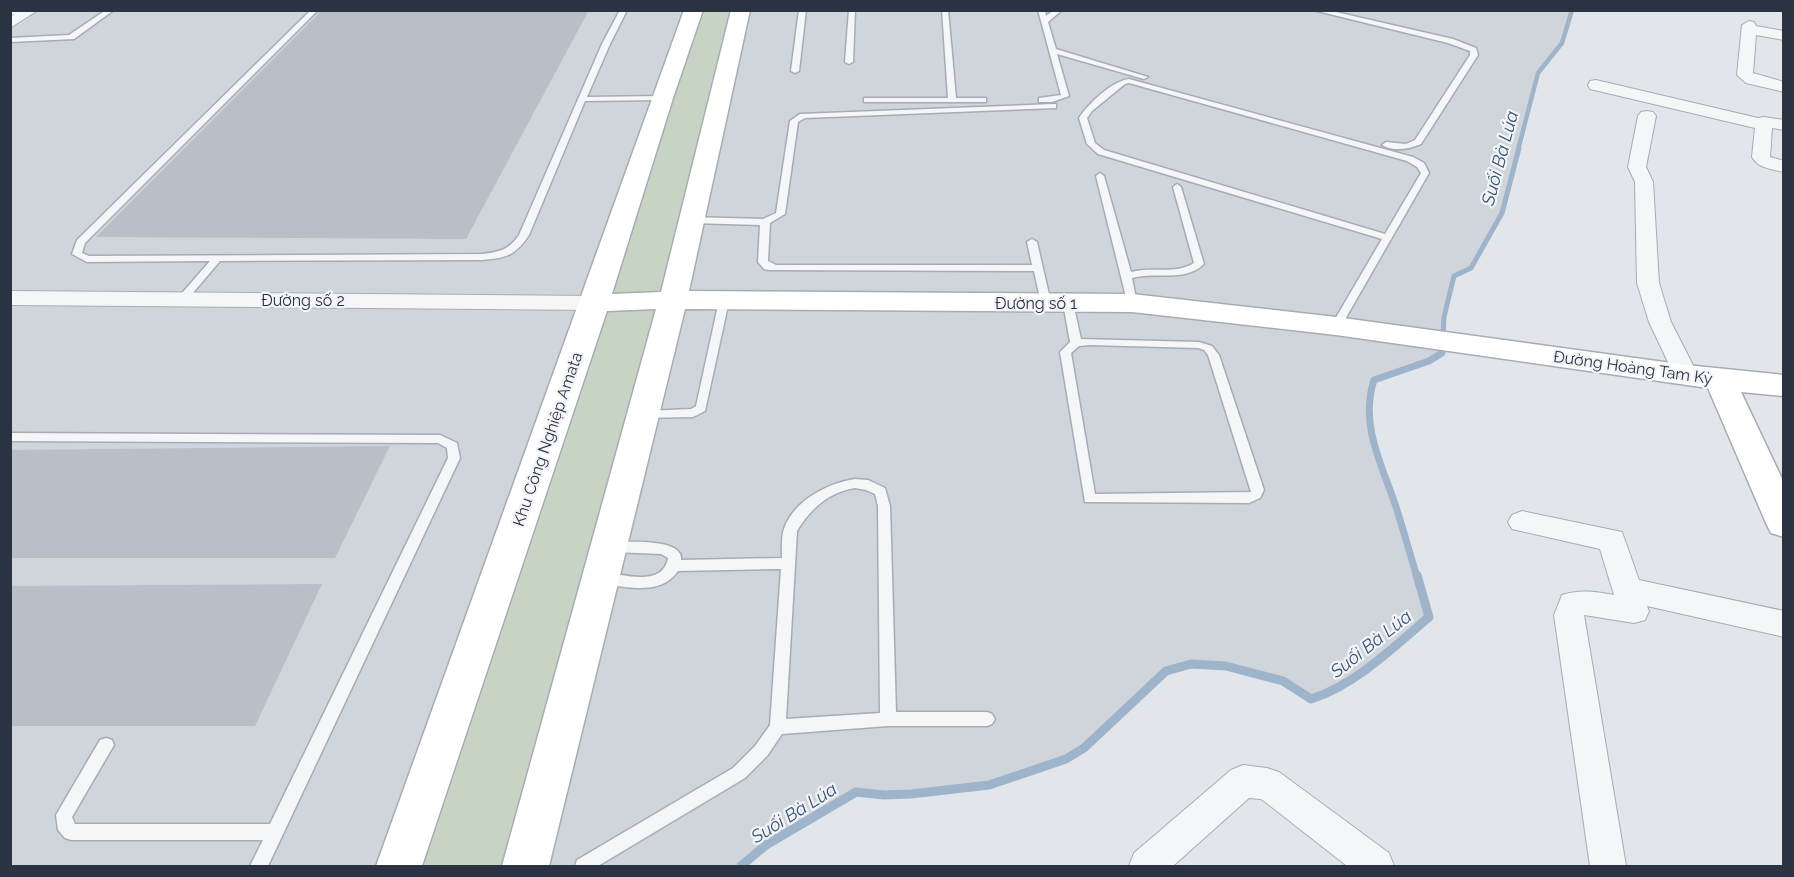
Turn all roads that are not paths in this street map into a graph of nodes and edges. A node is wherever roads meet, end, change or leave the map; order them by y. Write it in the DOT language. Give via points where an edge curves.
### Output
graph roads {
  1 [pos="111,10"];
  2 [pos="315,10"];
  3 [pos="624,10"];
  4 [pos="694,10"];
  5 [pos="741,10"];
  6 [pos="803,10"];
  7 [pos="852,10"];
  8 [pos="945,10"];
  9 [pos="1041,10"];
  10 [pos="1059,10"];
  11 [pos="1316,10"];
  12 [pos="10,12"];
  13 [pos="29,12"];
  14 [pos="1044,21"];
  15 [pos="10,24"];
  16 [pos="1784,36"];
  17 [pos="10,40"];
  18 [pos="1053,51"];
  19 [pos="849,62"];
  20 [pos="795,71"];
  21 [pos="1596,85"];
  22 [pos="1784,87"];
  23 [pos="662,98"];
  24 [pos="583,99"];
  25 [pos="867,100"];
  26 [pos="952,100"];
  27 [pos="1053,106"];
  28 [pos="1647,116"];
  29 [pos="1764,125"];
  30 [pos="1784,125"];
  31 [pos="1784,167"];
  32 [pos="1100,176"];
  33 [pos="1178,187"];
  34 [pos="692,220"];
  35 [pos="765,222"];
  36 [pos="1387,238"];
  37 [pos="1032,242"];
  38 [pos="217,259"];
  39 [pos="1038,268"];
  40 [pos="1130,289"];
  41 [pos="10,298"];
  42 [pos="182,299"];
  43 [pos="673,300"];
  44 [pos="724,301"];
  45 [pos="595,303"];
  46 [pos="1057,303"];
  47 [pos="1336,326"];
  48 [pos="1398,335"];
  49 [pos="1076,343"];
  50 [pos="1686,375"];
  51 [pos="1720,379"];
  52 [pos="1784,386"];
  53 [pos="641,415"];
  54 [pos="10,437"];
  55 [pos="1522,522"];
  56 [pos="1784,523"];
  57 [pos="603,562"];
  58 [pos="787,563"];
  59 [pos="675,566"];
  60 [pos="1627,589"];
  61 [pos="1784,624"];
  62 [pos="888,719"];
  63 [pos="987,719"];
  64 [pos="778,727"];
  65 [pos="106,745"];
  66 [pos="275,832"];
  67 [pos="259,867"];
  68 [pos="399,867"];
  69 [pos="525,867"];
  70 [pos="583,867"];
  71 [pos="1147,867"];
  72 [pos="1376,867"];
  73 [pos="1608,867"];
  1 -- 17 [label="lane" via="71,38"];
  2 -- 38 [label="lane" via="80,242 77,254 87,259"];
  3 -- 24 [label="lane"];
  4 -- 23 [label="street, Khu Công Nghiệp Amata"];
  5 -- 34 [label="street"];
  6 -- 20 [label="lane"];
  7 -- 19 [label="lane"];
  8 -- 26 [label="lane"];
  9 -- 14 [label="lane"];
  10 -- 14 [label="lane"];
  11 -- 18 [label="lane" via="1450,41 1473,50 1474,55 1418,142 1395,147"];
  12 -- 13 [label="lane"];
  13 -- 15 [label="street"];
  14 -- 18 [label="lane"];
  16 -- 22 [label="street" via="1749,27 1745,75"];
  18 -- 26 [label="lane" via="1065,96 1061,98"];
  21 -- 29 [label="street"];
  23 -- 24 [label="lane"];
  23 -- 45 [label="street, Khu Công Nghiệp Amata"];
  24 -- 38 [label="lane" via="524,235 516,248 502,255"];
  25 -- 26 [label="lane"];
  27 -- 35 [label="lane" via="803,116 794,121 780,214"];
  28 -- 50 [label="street" via="1637,167 1644,182 1648,283 1660,322"];
  29 -- 30 [label="street" via="1767,121"];
  29 -- 31 [label="street" via="1762,160"];
  32 -- 40 [label="lane"];
  33 -- 40 [label="lane" via="1199,264 1186,272 1136,272"];
  34 -- 35 [label="lane"];
  34 -- 43 [label="street"];
  35 -- 39 [label="lane" via="764,262 768,267"];
  36 -- 36 [label="lane" via="1101,152 1091,144 1083,118 1097,102 1130,81 1410,159 1421,165 1425,173"];
  36 -- 47 [label="lane"];
  37 -- 39 [label="lane"];
  38 -- 42 [label="lane"];
  39 -- 46 [label="lane"];
  40 -- 46 [label="street, Đường số 1"];
  40 -- 47 [label="street, Đường số 1"];
  41 -- 42 [label="street, Đường số 2"];
  42 -- 45 [label="street, Đường số 2"];
  43 -- 44 [label="street, Đường số 1"];
  43 -- 45 [label="street, Đường số 1"];
  43 -- 53 [label="street"];
  44 -- 46 [label="street, Đường số 1"];
  44 -- 53 [label="lane" via="701,408 693,413"];
  45 -- 68 [label="street, Khu Công Nghiệp Amata"];
  46 -- 49 [label="lane"];
  47 -- 48 [label="street, Đường số 1"];
  48 -- 50 [label="street, Đường Hoàng Tam Kỳ"];
  49 -- 49 [label="lane" via="1208,348 1258,490 1256,495 1089,499 1065,352"];
  50 -- 51 [label="street, Đường Hoàng Tam Kỳ"];
  51 -- 52 [label="street, Đường Hoàng Tam Kỳ"];
  51 -- 56 [label="street"];
  53 -- 57 [label="street"];
  54 -- 66 [label="lane" via="440,439 453,446 454,458"];
  55 -- 60 [label="street" via="1612,540"];
  57 -- 59 [label="lane" via="658,582"];
  57 -- 59 [label="lane" via="663,549 675,555"];
  57 -- 69 [label="street"];
  58 -- 59 [label="lane"];
  58 -- 62 [label="lane" via="790,530 808,504 843,486 864,483 881,491"];
  58 -- 64 [label="lane"];
  60 -- 61 [label="street"];
  60 -- 73 [label="street" via="1634,610 1580,603 1573,604 1569,615"];
  62 -- 63 [label="lane"];
  62 -- 64 [label="lane"];
  64 -- 70 [label="lane" via="739,773"];
  65 -- 66 [label="lane" via="63,814 64,824 71,832"];
  66 -- 67 [label="lane"];
  71 -- 72 [label="street" via="1243,781 1266,784 1285,796"];
}
